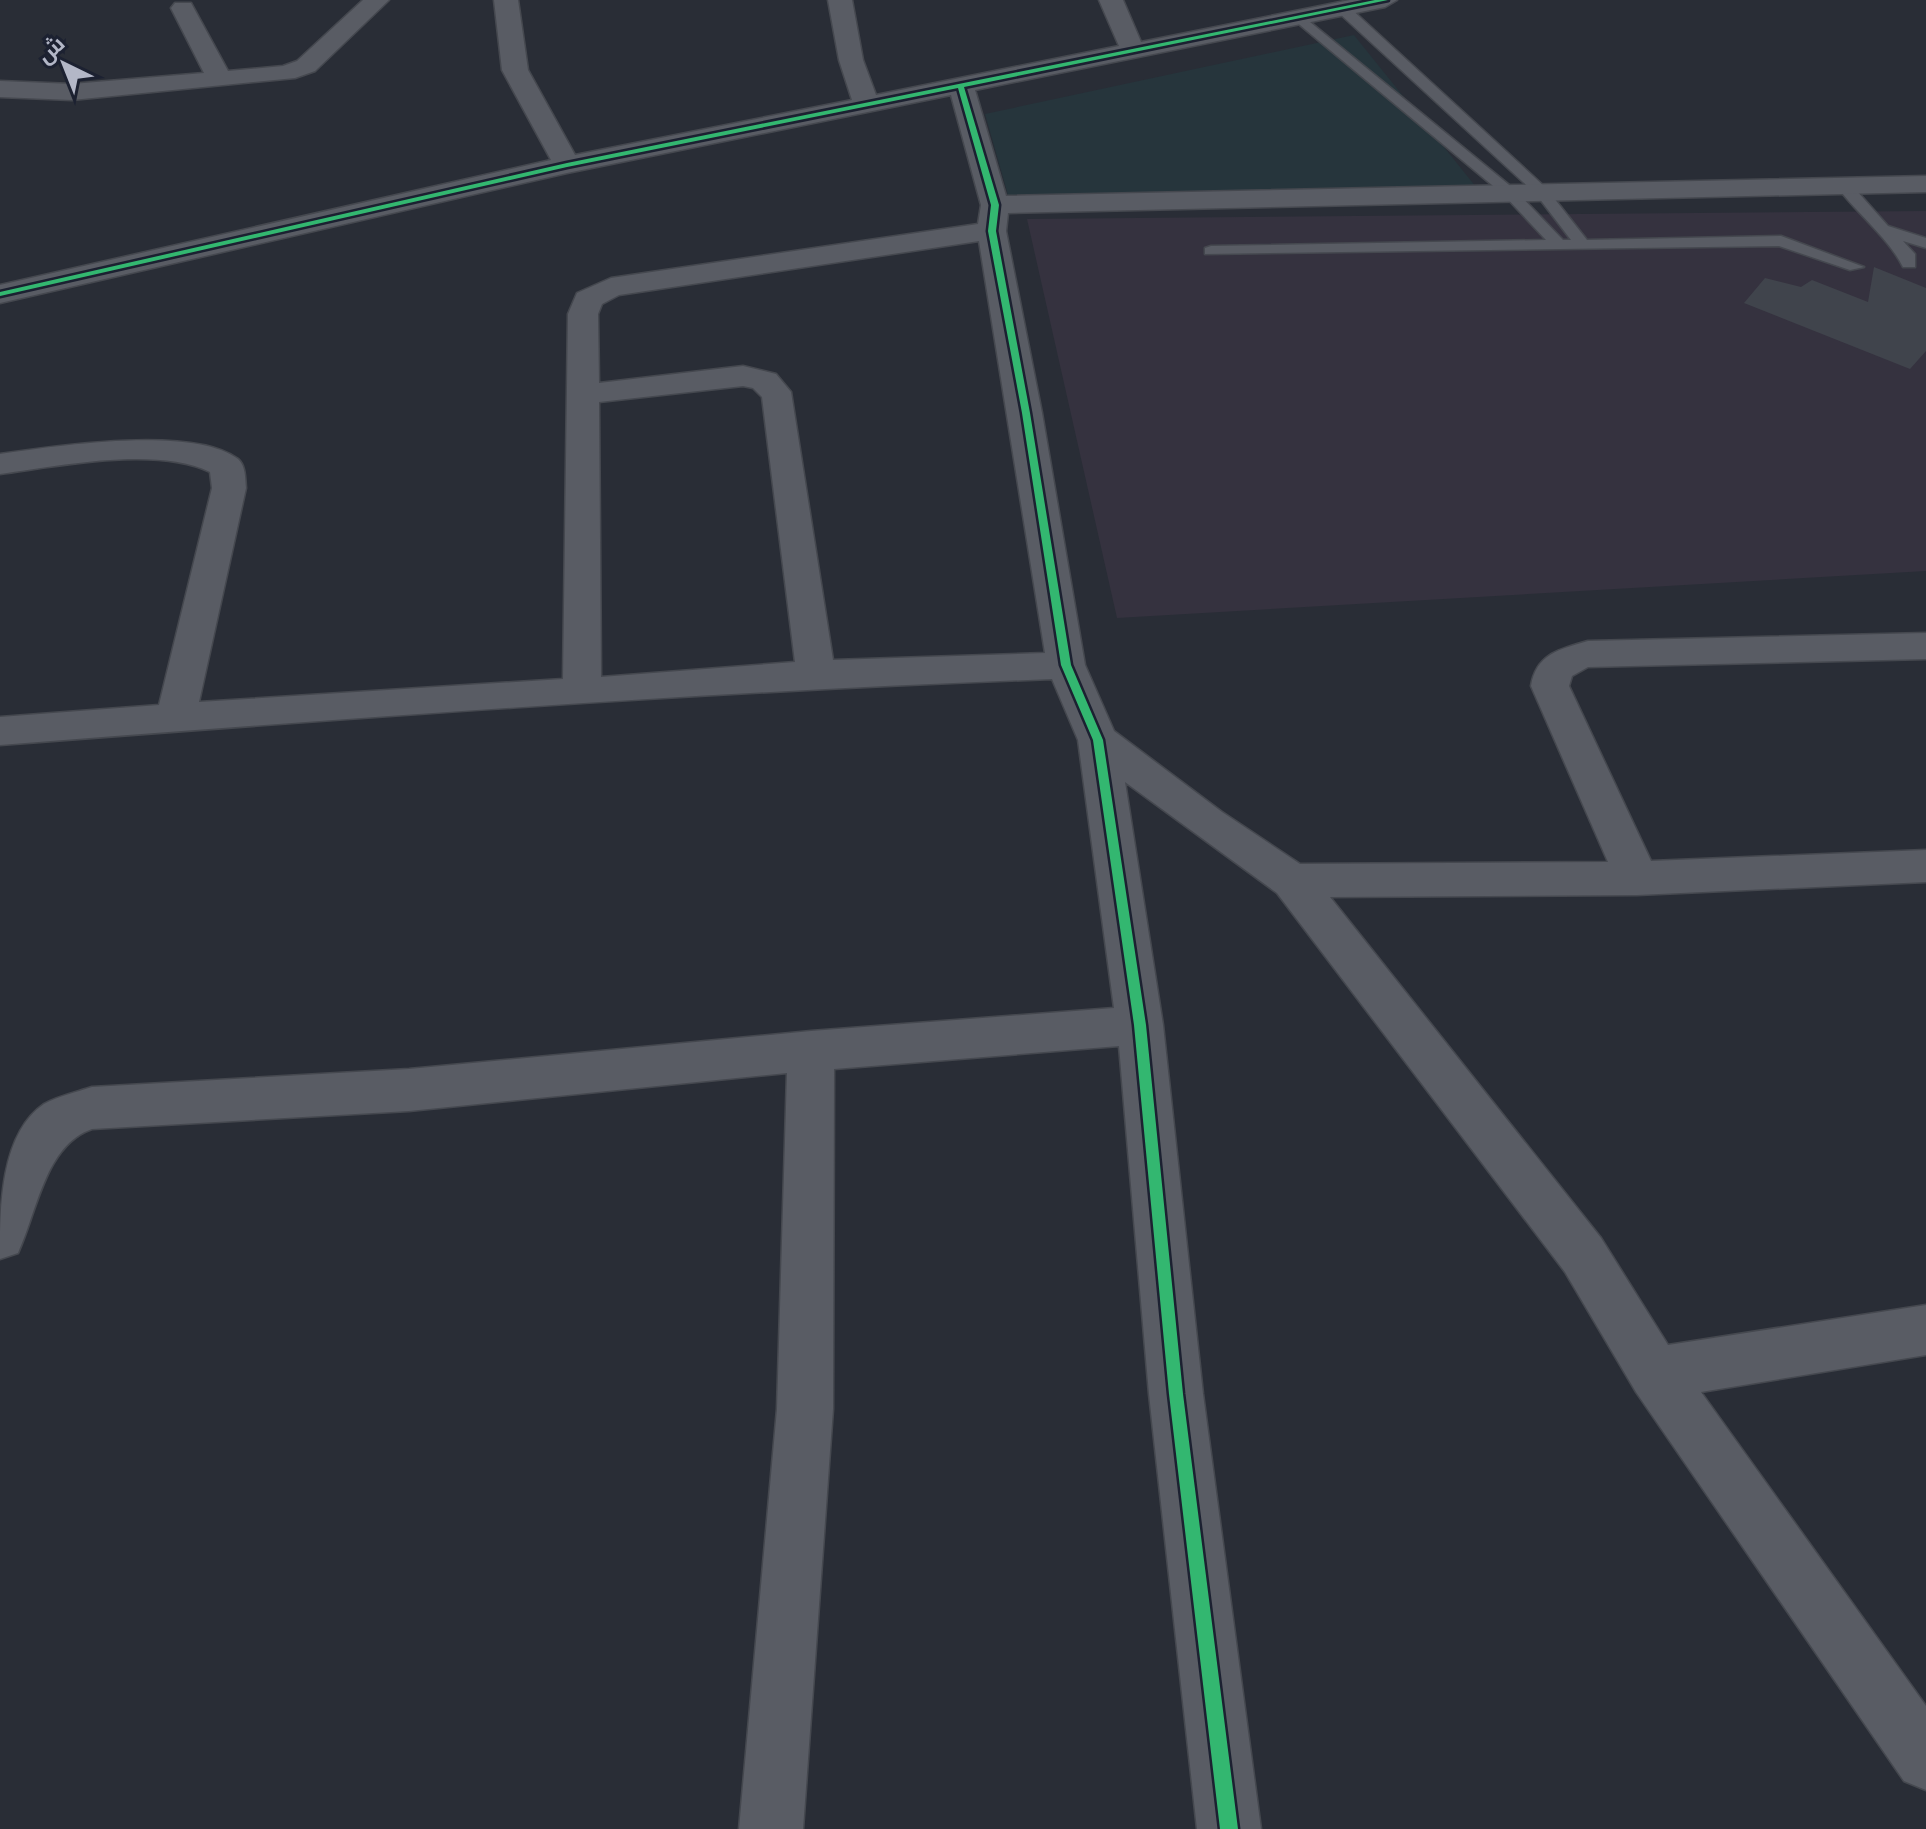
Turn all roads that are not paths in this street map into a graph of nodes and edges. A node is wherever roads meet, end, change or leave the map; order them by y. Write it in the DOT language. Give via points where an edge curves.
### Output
graph roads {
  1 [pos="377,0"];
  2 [pos="506,0"];
  3 [pos="840,0"];
  4 [pos="1111,0"];
  5 [pos="1385,0"];
  6 [pos="183,8"];
  7 [pos="1322,10"];
  8 [pos="1132,49"];
  9 [pos="218,76"];
  10 [pos="961,87"];
  11 [pos="0,89"];
  12 [pos="866,102"];
  13 [pos="567,165"];
  14 [pos="1843,184"];
  15 [pos="1926,184"];
  16 [pos="1541,191"];
  17 [pos="1509,192"];
  18 [pos="994,218"];
  19 [pos="1881,229"];
  20 [pos="1557,243"];
  21 [pos="1581,243"];
  22 [pos="1926,243"];
  23 [pos="1211,251"];
  24 [pos="1909,264"];
  25 [pos="1856,267"];
  26 [pos="0,294"];
  27 [pos="584,394"];
  28 [pos="0,464"];
  29 [pos="1926,646"];
  30 [pos="1066,665"];
  31 [pos="816,674"];
  32 [pos="582,692"];
  33 [pos="176,716"];
  34 [pos="0,731"];
  35 [pos="1098,740"];
  36 [pos="1926,866"];
  37 [pos="1637,878"];
  38 [pos="1292,881"];
  39 [pos="1140,1025"];
  40 [pos="811,1051"];
  41 [pos="0,1236"];
  42 [pos="1926,1330"];
  43 [pos="1655,1373"];
  44 [pos="1926,1759"];
  45 [pos="771,1829"];
  46 [pos="1229,1829"];
  1 -- 9 [label="street" via="306,66 263,76"];
  2 -- 13 [label="street" via="515,70"];
  3 -- 12 [label="street" via="851,60"];
  4 -- 8 [label="street"];
  5 -- 7 [label="street"];
  6 -- 9 [label="street"];
  7 -- 8 [label="street"];
  7 -- 16 [label="lane"];
  7 -- 17 [label="lane"];
  8 -- 10 [label="street"];
  9 -- 11 [label="street" via="72,92"];
  10 -- 12 [label="street"];
  10 -- 18 [label="street"];
  12 -- 13 [label="street"];
  13 -- 26 [label="street"];
  14 -- 15 [label="street"];
  14 -- 16 [label="street"];
  14 -- 19 [label="lane"];
  16 -- 17 [label="street"];
  16 -- 21 [label="lane"];
  17 -- 18 [label="street"];
  17 -- 20 [label="lane"];
  18 -- 27 [label="street" via="595,293 583,314"];
  18 -- 30 [label="street"];
  19 -- 22 [label="lane"];
  19 -- 24 [label="lane" via="1907,254"];
  20 -- 21 [label="lane"];
  20 -- 23 [label="lane"];
  21 -- 25 [label="lane" via="1781,241"];
  27 -- 31 [label="street" via="743,376 773,385"];
  27 -- 32 [label="street"];
  28 -- 33 [label="street" via="70,454 179,453 213,457 227,467 229,488"];
  29 -- 37 [label="street" via="1588,654 1561,662 1551,672 1550,686"];
  30 -- 31 [label="street"];
  30 -- 35 [label="street"];
  31 -- 32 [label="street"];
  32 -- 33 [label="street"];
  33 -- 34 [label="street"];
  35 -- 38 [label="street"];
  35 -- 39 [label="street"];
  36 -- 37 [label="street"];
  37 -- 38 [label="street"];
  38 -- 43 [label="street" via="1583,1255"];
  39 -- 40 [label="street"];
  39 -- 46 [label="street" via="1176,1394"];
  40 -- 41 [label="street" via="409,1090 92,1108 60,1119 36,1145"];
  40 -- 45 [label="street" via="805,1409"];
  42 -- 43 [label="street"];
  43 -- 44 [label="street"];
}
